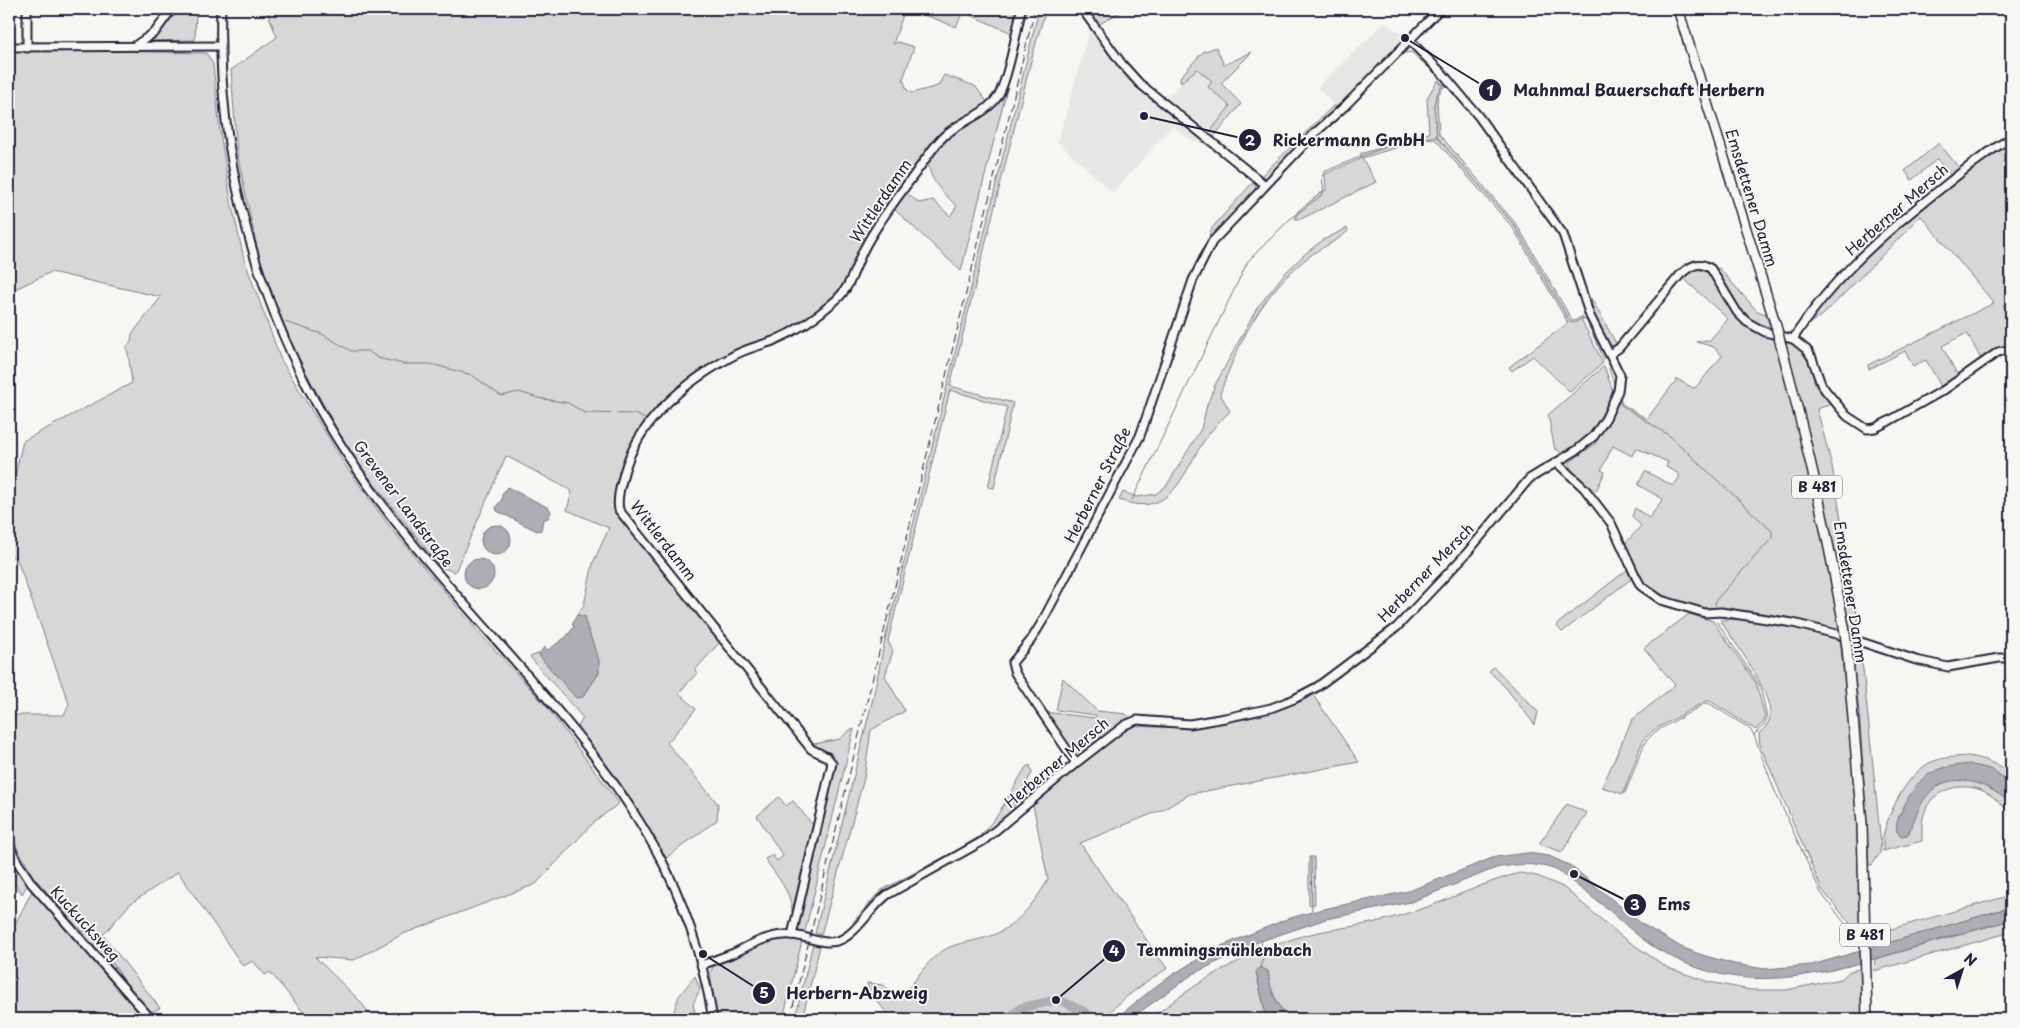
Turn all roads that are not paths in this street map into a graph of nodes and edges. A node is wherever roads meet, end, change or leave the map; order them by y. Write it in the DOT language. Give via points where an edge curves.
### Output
graph roads {
  1 [pos="27,9"];
  2 [pos="172,9"];
  3 [pos="220,9"];
  4 [pos="1022,9"];
  5 [pos="1082,9"];
  6 [pos="1440,9"];
  7 [pos="1678,9"];
  8 [pos="1409,40"];
  9 [pos="134,46"];
  10 [pos="220,46"];
  11 [pos="9,47"];
  12 [pos="28,48"];
  13 [pos="2011,138"];
  14 [pos="1265,185"];
  15 [pos="1793,339"];
  16 [pos="2011,349"];
  17 [pos="1610,354"];
  18 [pos="1557,463"];
  19 [pos="2011,658"];
  20 [pos="1076,763"];
  21 [pos="9,845"];
  22 [pos="792,935"];
  23 [pos="702,965"];
  24 [pos="150,1018"];
  25 [pos="1867,1018"];
  26 [pos="713,1019"];
  1 -- 12 [label="street"];
  2 -- 9 [label="street" via="155,32"];
  3 -- 10 [label="street, Grevener Landstraße"];
  4 -- 22 [label="street, Wittlerdamm" via="998,96 986,109 942,137 889,209 865,248 849,284 838,298 807,323 788,334 733,355 682,391 646,426 624,469 619,510 811,749 832,763"];
  5 -- 14 [label="street" via="1139,83"];
  6 -- 8 [label="street, Herberner Straße"];
  7 -- 25 [label="main road, Emsdettener Damm / B 481, bridge" via="1776,326 1827,529 1844,626 1858,755"];
  8 -- 14 [label="street, Herberner Straße"];
  8 -- 17 [label="street, Herberner Mersch" via="1444,75 1478,117 1563,234 1590,316"];
  9 -- 10 [label="street"];
  9 -- 12 [label="street"];
  10 -- 23 [label="street, Grevener Landstraße" via="228,141 246,229 277,321 309,390 340,444 386,509 609,776 657,852 679,899"];
  11 -- 12 [label="street"];
  13 -- 15 [label="street, Herberner Mersch" via="1989,151 1886,233 1848,271"];
  14 -- 20 [label="street, Herberner Straße" via="1212,242 1203,257 1140,436 1042,622 1012,663 1014,673"];
  15 -- 16 [label="street" via="1807,350 1826,391 1847,416 1867,428 1874,428 1944,390 1998,352"];
  15 -- 17 [label="street" via="1765,332 1747,322 1737,312 1711,269 1697,264 1680,275 1619,348"];
  17 -- 18 [label="street, Herberner Mersch" via="1620,375 1620,383 1606,418 1594,436"];
  18 -- 19 [label="street" via="1584,488 1611,523 1641,586 1662,600 1705,613 1721,612 1793,623 1948,667"];
  18 -- 20 [label="street, Herberner Mersch" via="1529,479 1466,554 1397,627 1317,687 1271,708 1225,718 1190,724 1137,720 1125,725"];
  20 -- 22 [label="street, Herberner Mersch" via="983,842 887,895 841,939 824,942"];
  21 -- 24 [label="street, Kuckucksweg" via="32,884"];
  22 -- 23 [label="street, Herberner Mersch" via="768,938"];
  23 -- 26 [label="street, Grevener Landstraße"];
}
